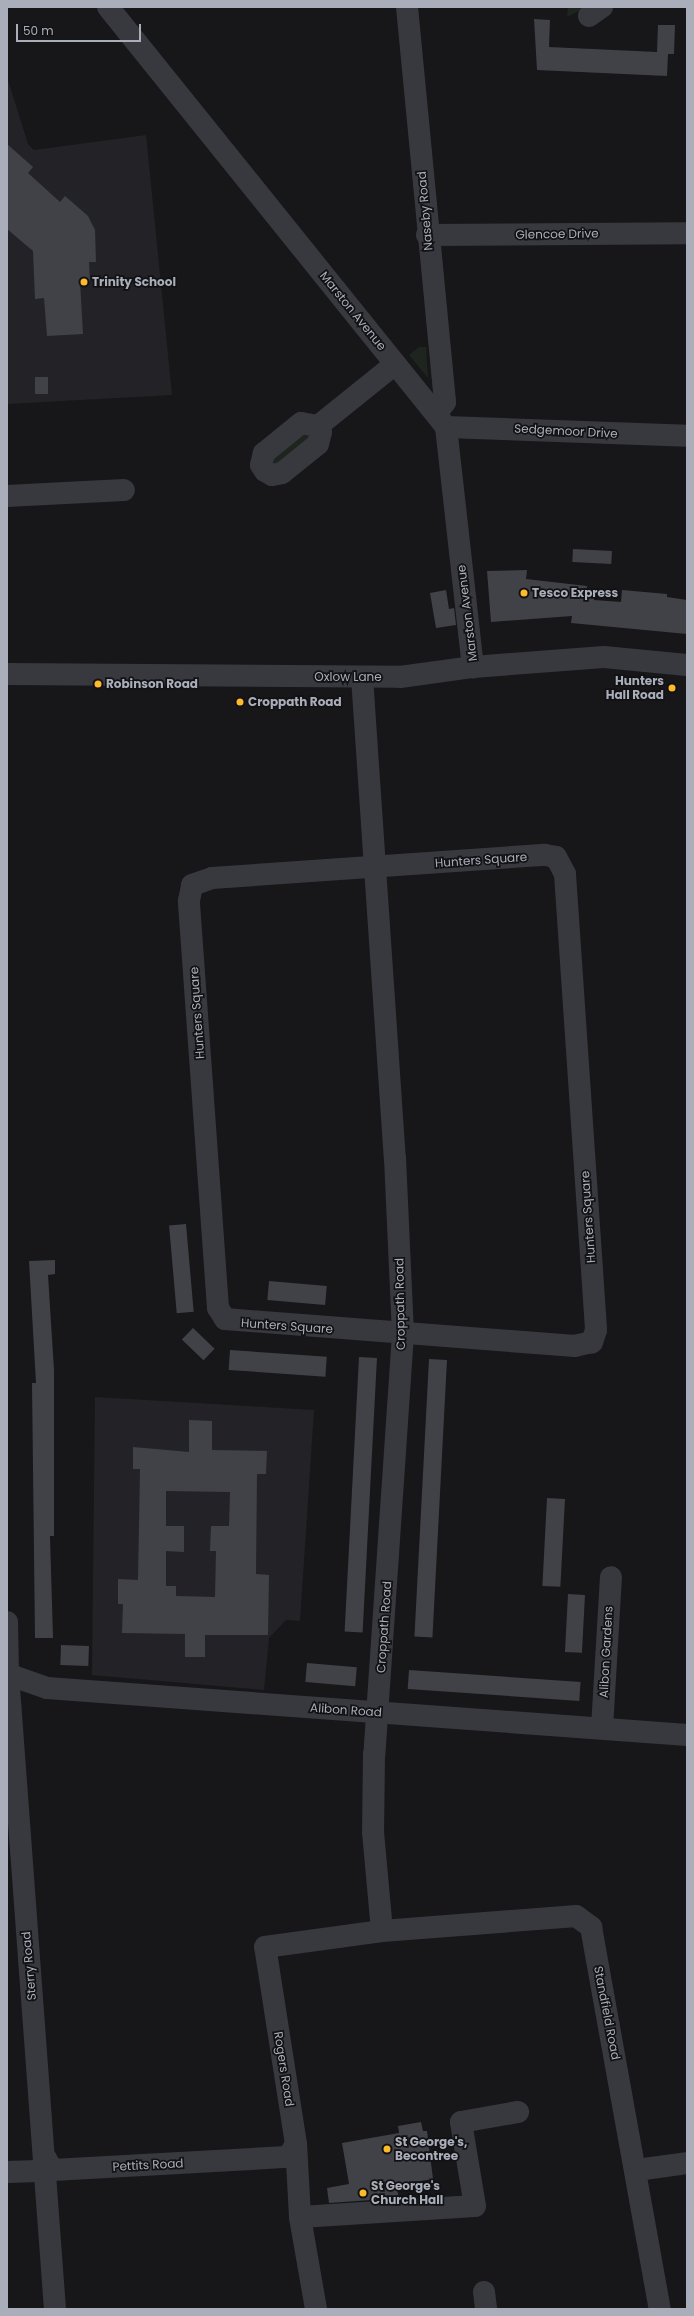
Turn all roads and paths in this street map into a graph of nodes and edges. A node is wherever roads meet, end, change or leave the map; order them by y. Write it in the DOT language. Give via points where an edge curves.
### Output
graph roads {
  1 [pos="108,7"];
  2 [pos="407,7"];
  3 [pos="687,233"];
  4 [pos="427,235"];
  5 [pos="395,364"];
  6 [pos="442,420"];
  7 [pos="318,426"];
  8 [pos="687,436"];
  9 [pos="124,490"];
  10 [pos="7,496"];
  11 [pos="687,665"];
  12 [pos="473,667"];
  13 [pos="7,674"];
  14 [pos="362,677"];
  15 [pos="374,868"];
  16 [pos="403,1334"];
  17 [pos="611,1577"];
  18 [pos="7,1622"];
  19 [pos="7,1674"];
  20 [pos="378,1712"];
  21 [pos="602,1728"];
  22 [pos="687,1735"];
  23 [pos="16,1902"];
  24 [pos="382,1931"];
  25 [pos="518,2112"];
  26 [pos="296,2144"];
  27 [pos="46,2159"];
  28 [pos="687,2163"];
  29 [pos="637,2170"];
  30 [pos="7,2172"];
  31 [pos="300,2217"];
  32 [pos="55,2309"];
  33 [pos="316,2309"];
  34 [pos="660,2309"];
  1 -- 5 [label="street, Marston Avenue"];
  2 -- 4 [label="street, Naseby Road"];
  3 -- 4 [label="street, Glencoe Drive"];
  4 -- 6 [label="street, Naseby Road" via="445,402"];
  5 -- 6 [label="street, Marston Avenue"];
  5 -- 7 [label="street"];
  6 -- 8 [label="street, Sedgemoor Drive"];
  6 -- 12 [label="street, Marston Avenue"];
  9 -- 10 [label="street"];
  11 -- 12 [label="street, Oxlow Lane" via="604,657"];
  12 -- 14 [label="street, Oxlow Lane" via="400,677"];
  13 -- 14 [label="street, Oxlow Lane"];
  14 -- 15 [label="street, Croppath Road"];
  15 -- 16 [label="street, Croppath Road"];
  15 -- 16 [label="street, Hunters Square" via="199,880 192,885 189,901 220,1315 233,1322"];
  15 -- 16 [label="street, Hunters Square" via="545,855 556,857 562,862 596,1330 592,1342 575,1346"];
  16 -- 20 [label="street, Croppath Road"];
  17 -- 21 [label="street, Alibon Gardens"];
  18 -- 19 [label="street, Sterry Road"];
  19 -- 20 [label="street, Alibon Road" via="47,1688"];
  19 -- 23 [label="street, Sterry Road"];
  20 -- 21 [label="street, Alibon Road"];
  20 -- 24 [label="street, Croppath Road" via="374,1832"];
  21 -- 22 [label="street, Alibon Road"];
  23 -- 27 [label="street, Sterry Road"];
  24 -- 26 [label="street, Rogers Road" via="265,1947"];
  24 -- 29 [label="street, Standfield Road" via="576,1916 591,1927"];
  25 -- 31 [label="street" via="461,2122 475,2206"];
  26 -- 27 [label="street, Pettits Road" via="288,2157 272,2158 53,2170"];
  26 -- 31 [label="street, Rogers Road"];
  27 -- 30 [label="street" via="39,2171"];
  27 -- 32 [label="street, Sterry Road"];
  28 -- 29 [label="street"];
  29 -- 34 [label="street, Standfield Road"];
  31 -- 33 [label="street, Rogers Road"];
}
